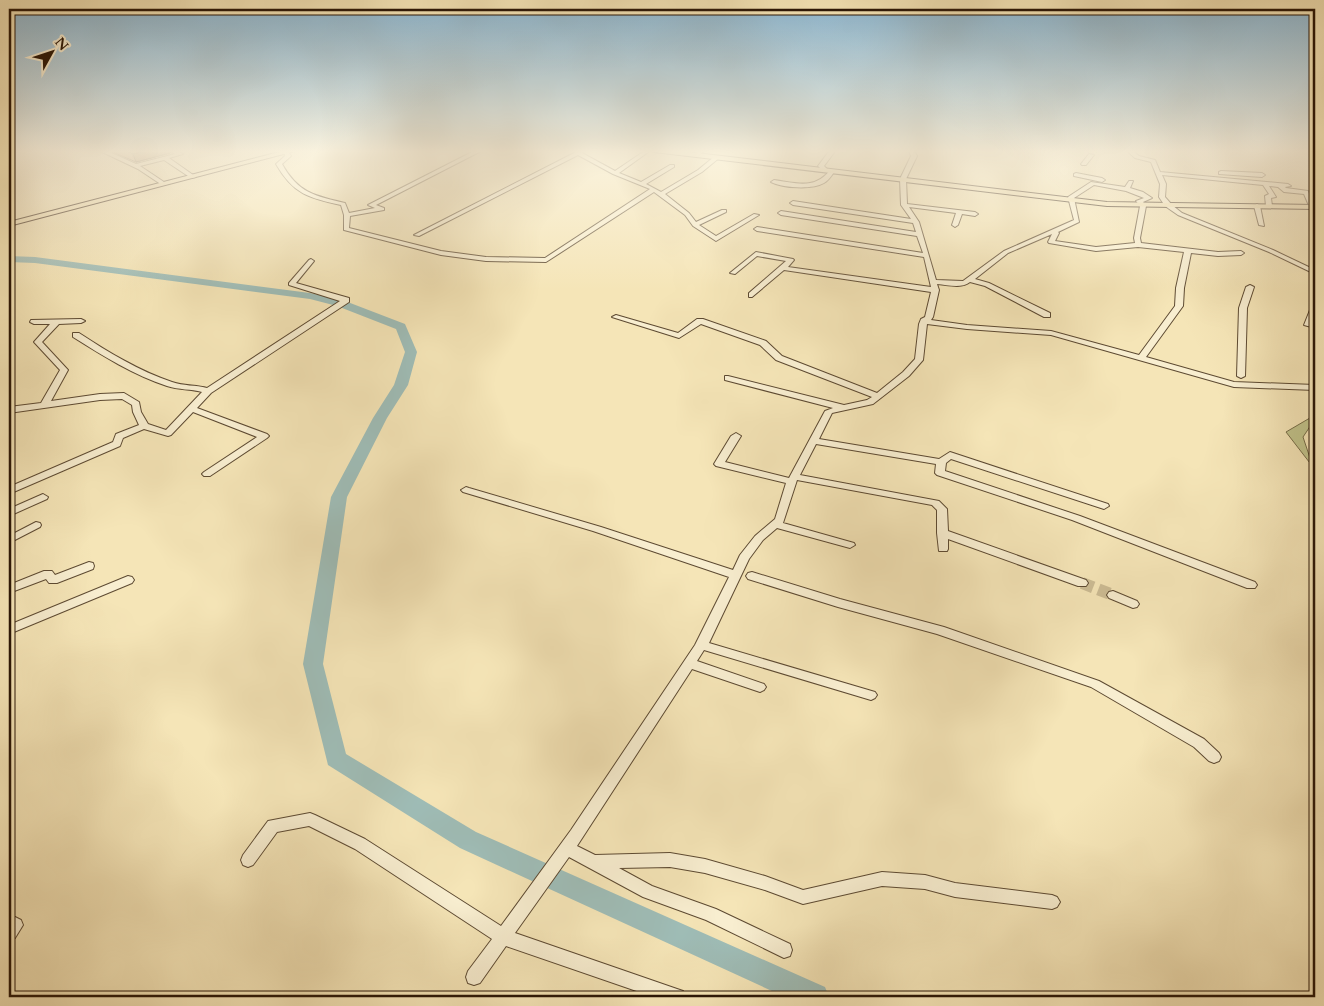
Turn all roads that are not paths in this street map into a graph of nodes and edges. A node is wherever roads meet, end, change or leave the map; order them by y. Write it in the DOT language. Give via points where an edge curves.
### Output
graph roads {
  1 [pos="114,197"];
  2 [pos="313,197"];
  3 [pos="387,197"];
  4 [pos="492,197"];
  5 [pos="643,197"];
  6 [pos="665,197"];
  7 [pos="904,197"];
  8 [pos="1041,197"];
  9 [pos="1071,197"];
  10 [pos="1147,197"];
  11 [pos="1162,197"];
  12 [pos="1268,197"];
  13 [pos="1072,201"];
  14 [pos="793,203"];
  15 [pos="904,205"];
  16 [pos="1168,205"];
  17 [pos="1143,206"];
  18 [pos="1257,206"];
  19 [pos="1269,206"];
  20 [pos="1314,207"];
  21 [pos="724,211"];
  22 [pos="960,212"];
  23 [pos="781,213"];
  24 [pos="347,214"];
  25 [pos="975,214"];
  26 [pos="756,215"];
  27 [pos="916,222"];
  28 [pos="9,224"];
  29 [pos="695,225"];
  30 [pos="955,225"];
  31 [pos="1262,225"];
  32 [pos="757,229"];
  33 [pos="1051,232"];
  34 [pos="919,234"];
  35 [pos="417,235"];
  36 [pos="1138,245"];
  37 [pos="1188,251"];
  38 [pos="1241,253"];
  39 [pos="927,256"];
  40 [pos="311,261"];
  41 [pos="783,268"];
  42 [pos="1315,272"];
  43 [pos="733,273"];
  44 [pos="970,280"];
  45 [pos="934,286"];
  46 [pos="1250,287"];
  47 [pos="752,295"];
  48 [pos="1315,307"];
  49 [pos="1047,315"];
  50 [pos="616,317"];
  51 [pos="81,321"];
  52 [pos="924,321"];
  53 [pos="34,322"];
  54 [pos="56,322"];
  55 [pos="1315,326"];
  56 [pos="76,335"];
  57 [pos="1140,359"];
  58 [pos="1241,376"];
  59 [pos="728,378"];
  60 [pos="1315,388"];
  61 [pos="208,391"];
  62 [pos="878,396"];
  63 [pos="45,404"];
  64 [pos="841,407"];
  65 [pos="192,409"];
  66 [pos="9,410"];
  67 [pos="144,426"];
  68 [pos="736,436"];
  69 [pos="813,441"];
  70 [pos="940,462"];
  71 [pos="207,474"];
  72 [pos="793,479"];
  73 [pos="466,490"];
  74 [pos="9,491"];
  75 [pos="42,497"];
  76 [pos="1104,506"];
  77 [pos="9,513"];
  78 [pos="776,524"];
  79 [pos="36,525"];
  80 [pos="942,533"];
  81 [pos="9,540"];
  82 [pos="850,544"];
  83 [pos="943,549"];
  84 [pos="89,566"];
  85 [pos="736,575"];
  86 [pos="752,576"];
  87 [pos="128,580"];
  88 [pos="1082,583"];
  89 [pos="1251,585"];
  90 [pos="9,589"];
  91 [pos="1113,595"];
  92 [pos="1134,604"];
  93 [pos="9,630"];
  94 [pos="702,645"];
  95 [pos="690,663"];
  96 [pos="760,687"];
  97 [pos="871,695"];
  98 [pos="1214,757"];
  99 [pos="572,841"];
  100 [pos="248,860"];
  101 [pos="594,862"];
  102 [pos="1052,902"];
  103 [pos="503,937"];
  104 [pos="784,950"];
  105 [pos="474,977"];
  106 [pos="677,997"];
  1 -- 28 [label="main road"];
  2 -- 24 [label="street" via="343,204"];
  3 -- 24 [label="street" via="371,205 382,209"];
  4 -- 35 [label="street"];
  5 -- 24 [label="street" via="546,260 534,262 441,253 346,229"];
  6 -- 29 [label="street" via="687,214"];
  7 -- 15 [label="street"];
  8 -- 13 [label="main road"];
  9 -- 13 [label="street"];
  10 -- 17 [label="street" via="1139,201"];
  11 -- 16 [label="street"];
  12 -- 19 [label="street"];
  13 -- 17 [label="main road"];
  13 -- 33 [label="street" via="1077,221"];
  14 -- 27 [label="street"];
  15 -- 22 [label="street"];
  15 -- 27 [label="street"];
  16 -- 17 [label="main road"];
  16 -- 18 [label="main road"];
  16 -- 42 [label="street" via="1180,214"];
  17 -- 36 [label="street"];
  18 -- 19 [label="main road"];
  18 -- 31 [label="street"];
  19 -- 20 [label="main road"];
  21 -- 29 [label="street"];
  22 -- 25 [label="street"];
  22 -- 30 [label="street"];
  23 -- 34 [label="street"];
  26 -- 29 [label="street" via="716,239"];
  27 -- 34 [label="street"];
  32 -- 39 [label="street"];
  33 -- 36 [label="street" via="1056,233 1051,242 1075,247"];
  33 -- 44 [label="street" via="1006,252"];
  34 -- 39 [label="street"];
  36 -- 37 [label="street"];
  37 -- 38 [label="street"];
  37 -- 57 [label="street" via="1179,306"];
  39 -- 45 [label="street"];
  40 -- 61 [label="street" via="291,284 346,300"];
  41 -- 43 [label="street" via="791,260 756,254"];
  41 -- 45 [label="street"];
  41 -- 47 [label="street"];
  44 -- 45 [label="street"];
  44 -- 49 [label="street" via="987,284"];
  45 -- 52 [label="street" via="928,317"];
  46 -- 58 [label="street" via="1243,308"];
  48 -- 55 [label="street" via="1308,324"];
  50 -- 62 [label="street" via="679,336 700,321 763,343 779,358"];
  51 -- 54 [label="street"];
  52 -- 57 [label="street" via="1051,333"];
  52 -- 62 [label="street" via="919,360"];
  53 -- 54 [label="street"];
  54 -- 63 [label="street" via="38,342 64,370"];
  56 -- 61 [label="street" via="172,385 197,386"];
  57 -- 60 [label="street" via="1234,384"];
  59 -- 64 [label="street"];
  61 -- 65 [label="street"];
  62 -- 64 [label="street" via="870,402"];
  63 -- 66 [label="street"];
  63 -- 67 [label="street" via="124,396 136,404"];
  64 -- 69 [label="street" via="829,411"];
  65 -- 67 [label="street" via="168,433"];
  65 -- 71 [label="street" via="264,436"];
  67 -- 74 [label="street" via="119,436 117,444"];
  68 -- 72 [label="street" via="719,464"];
  69 -- 70 [label="street"];
  69 -- 72 [label="street"];
  70 -- 76 [label="street" via="950,456"];
  70 -- 89 [label="street" via="940,473 1076,518"];
  72 -- 78 [label="street"];
  72 -- 80 [label="street" via="935,503 942,509"];
  73 -- 85 [label="street"];
  75 -- 77 [label="street"];
  78 -- 82 [label="street"];
  78 -- 85 [label="street" via="759,538"];
  79 -- 81 [label="street"];
  80 -- 83 [label="street"];
  80 -- 88 [label="street"];
  84 -- 90 [label="street" via="53,580 48,574"];
  85 -- 94 [label="street"];
  86 -- 98 [label="street" via="940,630 1095,684 1199,743"];
  87 -- 93 [label="street"];
  91 -- 92 [label="street"];
  94 -- 95 [label="street"];
  94 -- 97 [label="street"];
  95 -- 96 [label="street"];
  95 -- 99 [label="street"];
  99 -- 101 [label="street"];
  99 -- 103 [label="street"];
  100 -- 103 [label="street" via="273,826 310,819 360,844"];
  101 -- 102 [label="street" via="670,860 704,866 803,897 882,879 925,882 955,890"];
  101 -- 104 [label="street" via="648,892 710,914"];
  103 -- 105 [label="street"];
  103 -- 106 [label="street"];
}
